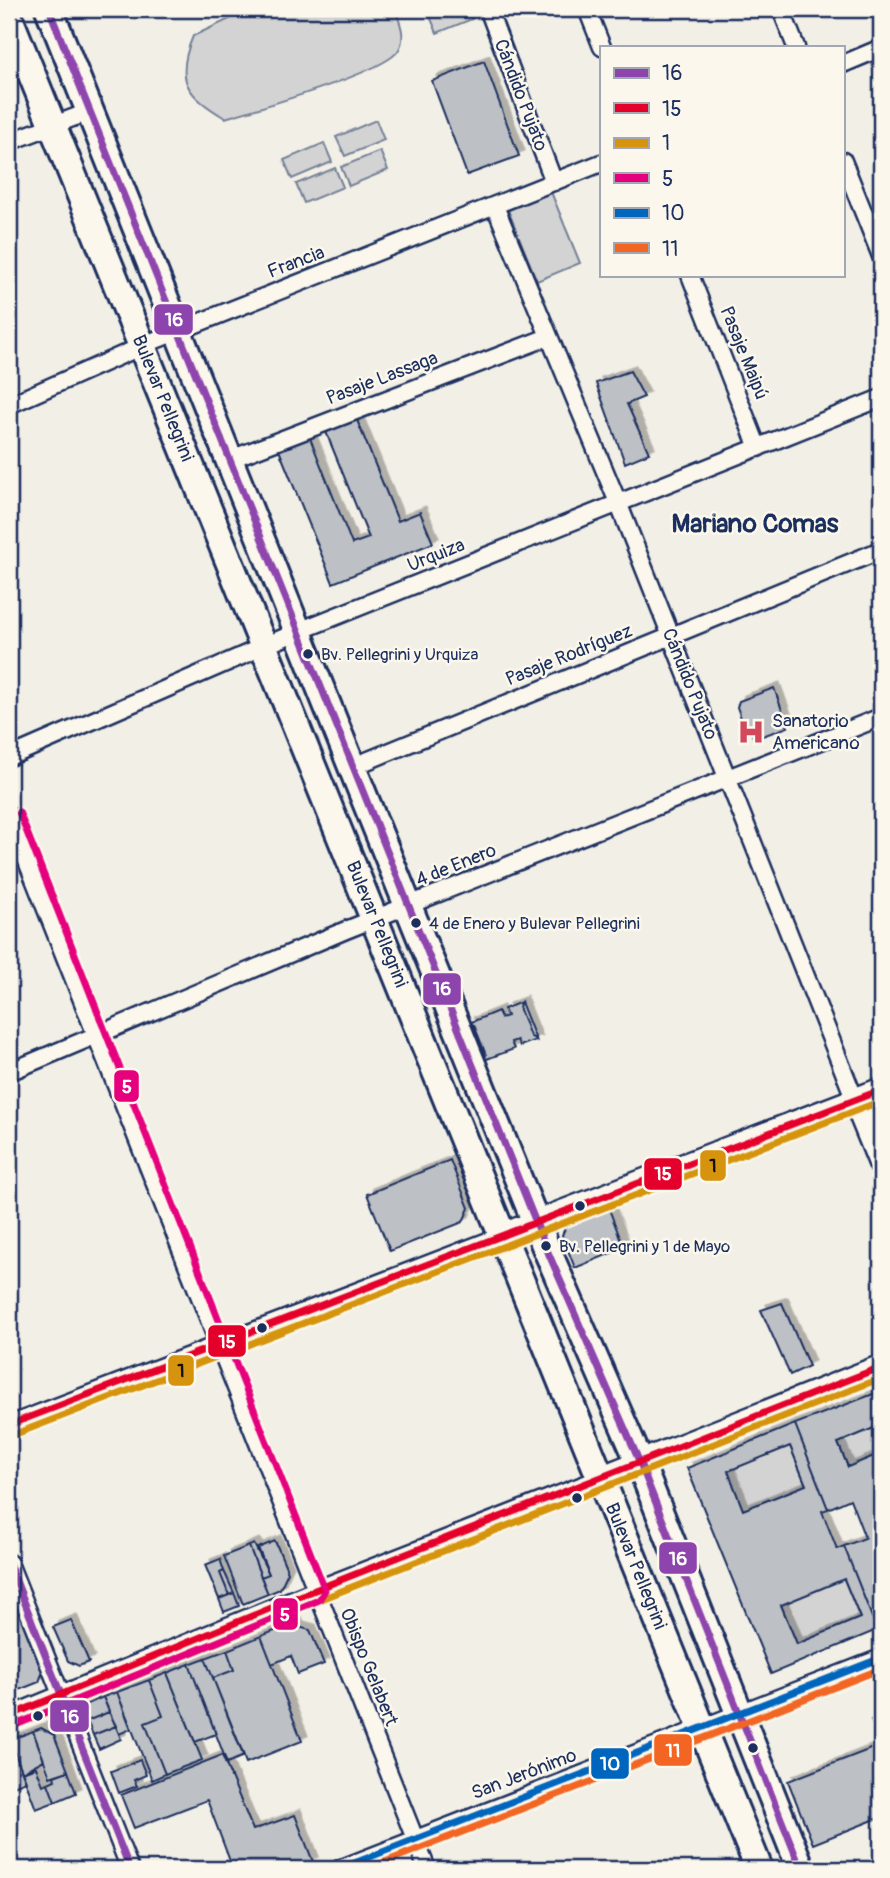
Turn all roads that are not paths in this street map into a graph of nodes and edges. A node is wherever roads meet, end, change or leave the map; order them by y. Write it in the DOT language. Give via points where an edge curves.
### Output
graph roads {
  1 [pos="49,9"];
  2 [pos="488,9"];
  3 [pos="587,9"];
  4 [pos="781,9"];
  5 [pos="9,18"];
  6 [pos="602,46"];
  7 [pos="796,46"];
  8 [pos="881,48"];
  9 [pos="844,64"];
  10 [pos="91,111"];
  11 [pos="53,125"];
  12 [pos="9,142"];
  13 [pos="600,163"];
  14 [pos="844,164"];
  15 [pos="554,181"];
  16 [pos="495,206"];
  17 [pos="881,256"];
  18 [pos="690,276"];
  19 [pos="178,331"];
  20 [pos="548,337"];
  21 [pos="143,346"];
  22 [pos="881,398"];
  23 [pos="9,405"];
  24 [pos="758,448"];
  25 [pos="231,459"];
  26 [pos="619,505"];
  27 [pos="881,550"];
  28 [pos="299,632"];
  29 [pos="670,636"];
  30 [pos="263,647"];
  31 [pos="881,717"];
  32 [pos="9,757"];
  33 [pos="352,767"];
  34 [pos="727,779"];
  35 [pos="9,816"];
  36 [pos="409,907"];
  37 [pos="376,919"];
  38 [pos="95,1036"];
  39 [pos="9,1072"];
  40 [pos="881,1090"];
  41 [pos="855,1100"];
  42 [pos="881,1164"];
  43 [pos="537,1221"];
  44 [pos="502,1236"];
  45 [pos="218,1346"];
  46 [pos="881,1367"];
  47 [pos="9,1425"];
  48 [pos="640,1463"];
  49 [pos="601,1478"];
  50 [pos="9,1563"];
  51 [pos="316,1590"];
  52 [pos="881,1658"];
  53 [pos="60,1695"];
  54 [pos="740,1714"];
  55 [pos="9,1716"];
  56 [pos="701,1729"];
  57 [pos="415,1838"];
  58 [pos="130,1869"];
  59 [pos="339,1869"];
  60 [pos="427,1869"];
  61 [pos="759,1869"];
  62 [pos="801,1869"];
  1 -- 10 [label="main road, Bulevar Pellegrini"];
  2 -- 15 [label="street, Cándido Pujato"];
  3 -- 6 [label="street"];
  4 -- 7 [label="street"];
  5 -- 11 [label="main road, Bulevar Pellegrini"];
  8 -- 9 [label="street"];
  10 -- 11 [label="street"];
  10 -- 19 [label="main road, Bulevar Pellegrini"];
  11 -- 12 [label="street"];
  11 -- 21 [label="main road, Bulevar Pellegrini"];
  13 -- 15 [label="street, Francia"];
  14 -- 17 [label="street"];
  15 -- 16 [label="street, Francia"];
  16 -- 19 [label="street, Francia"];
  16 -- 20 [label="street, Cándido Pujato"];
  18 -- 24 [label="street, Pasaje Maipú"];
  19 -- 21 [label="street, Francia"];
  19 -- 25 [label="main road, Bulevar Pellegrini"];
  20 -- 25 [label="street, Pasaje Lassaga"];
  20 -- 26 [label="street, Cándido Pujato"];
  21 -- 23 [label="street, Francia"];
  21 -- 30 [label="main road, Bulevar Pellegrini"];
  22 -- 24 [label="street, Urquiza"];
  24 -- 26 [label="street, Urquiza"];
  25 -- 28 [label="main road, Bulevar Pellegrini"];
  26 -- 28 [label="street, Urquiza"];
  26 -- 29 [label="street, Cándido Pujato"];
  27 -- 29 [label="street, Pasaje Rodríguez"];
  28 -- 30 [label="street, Urquiza"];
  28 -- 33 [label="main road, Bulevar Pellegrini"];
  29 -- 33 [label="street, Pasaje Rodríguez"];
  29 -- 34 [label="street, Cándido Pujato"];
  30 -- 32 [label="street, Urquiza"];
  30 -- 37 [label="main road, Bulevar Pellegrini"];
  31 -- 34 [label="street, 4 de Enero"];
  33 -- 36 [label="main road, Bulevar Pellegrini"];
  34 -- 36 [label="street, 4 de Enero"];
  34 -- 41 [label="street, Cándido Pujato"];
  35 -- 38 [label="street, Obispo Gelabert"];
  36 -- 37 [label="street, 4 de Enero"];
  36 -- 43 [label="main road, Bulevar Pellegrini"];
  37 -- 38 [label="street, 4 de Enero"];
  37 -- 44 [label="main road, Bulevar Pellegrini"];
  38 -- 39 [label="street, 4 de Enero"];
  38 -- 45 [label="street, Obispo Gelabert"];
  40 -- 41 [label="main road"];
  41 -- 42 [label="main road, Cándido Pujato"];
  41 -- 43 [label="main road"];
  43 -- 44 [label="main road"];
  43 -- 48 [label="main road, Bulevar Pellegrini"];
  44 -- 45 [label="street"];
  44 -- 49 [label="main road, Bulevar Pellegrini"];
  45 -- 47 [label="street"];
  45 -- 51 [label="street, Obispo Gelabert"];
  46 -- 48 [label="main road"];
  48 -- 49 [label="main road"];
  48 -- 54 [label="main road, Bulevar Pellegrini"];
  49 -- 51 [label="street"];
  49 -- 56 [label="main road, Bulevar Pellegrini"];
  50 -- 53 [label="street"];
  51 -- 53 [label="street"];
  51 -- 57 [label="street, Obispo Gelabert"];
  52 -- 54 [label="street, San Jerónimo"];
  53 -- 55 [label="street"];
  53 -- 58 [label="street"];
  54 -- 56 [label="street, San Jerónimo"];
  54 -- 62 [label="main road, Bulevar Pellegrini"];
  56 -- 57 [label="street, San Jerónimo"];
  56 -- 61 [label="main road, Bulevar Pellegrini"];
  57 -- 59 [label="street, San Jerónimo"];
  57 -- 60 [label="street, Obispo Gelabert"];
}
